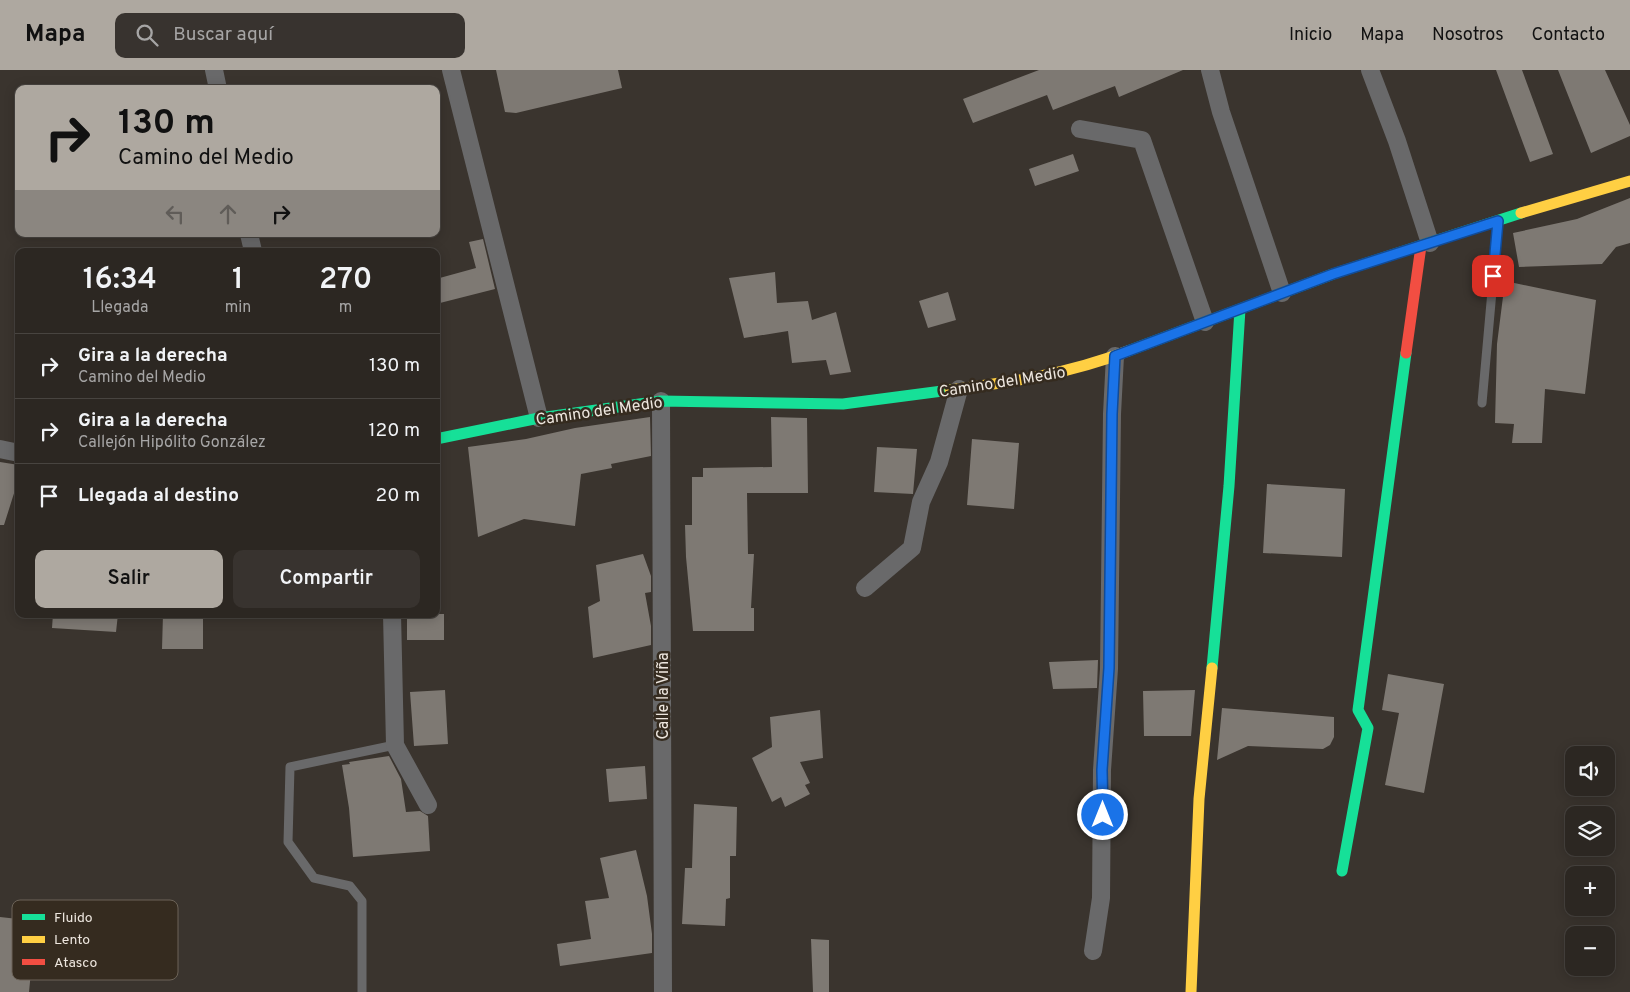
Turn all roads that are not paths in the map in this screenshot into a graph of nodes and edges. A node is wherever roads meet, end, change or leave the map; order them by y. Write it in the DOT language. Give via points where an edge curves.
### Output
graph roads {
  1 [pos="214,70"];
  2 [pos="451,70"];
  3 [pos="1210,70"];
  4 [pos="1370,70"];
  5 [pos="217,85"];
  6 [pos="1080,129"];
  7 [pos="1630,181"];
  8 [pos="1498,221"];
  9 [pos="1426,244"];
  10 [pos="1282,293"];
  11 [pos="1240,309"];
  12 [pos="1206,322"];
  13 [pos="1115,356"];
  14 [pos="959,389"];
  15 [pos="661,401"];
  16 [pos="1482,403"];
  17 [pos="539,418"];
  18 [pos="440,438"];
  19 [pos="0,449"];
  20 [pos="15,452"];
  21 [pos="865,588"];
  22 [pos="392,618"];
  23 [pos="395,745"];
  24 [pos="428,805"];
  25 [pos="1342,871"];
  26 [pos="1093,951"];
  27 [pos="362,992"];
  28 [pos="662,992"];
  29 [pos="1192,992"];
  1 -- 5 [label="street"];
  2 -- 17 [label="street"];
  3 -- 10 [label="street"];
  4 -- 9 [label="street" via="1397,141"];
  6 -- 12 [label="street" via="1142,140"];
  7 -- 8 [label="street, Camino del Medio"];
  8 -- 9 [label="street, Camino del Medio"];
  8 -- 16 [label="lane"];
  9 -- 10 [label="street, Camino del Medio"];
  9 -- 25 [label="street" via="1358,710 1368,728"];
  10 -- 11 [label="street, Camino del Medio"];
  11 -- 12 [label="street, Camino del Medio"];
  11 -- 29 [label="street" via="1228,486 1199,798"];
  12 -- 13 [label="street, Camino del Medio"];
  13 -- 14 [label="street, Camino del Medio" via="1026,380"];
  13 -- 26 [label="street" via="1101,898"];
  14 -- 15 [label="street, Camino del Medio" via="843,404"];
  14 -- 21 [label="street" via="938,462 921,502 912,548"];
  15 -- 17 [label="street, Camino del Medio"];
  15 -- 28 [label="street, Calle la Viña"];
  17 -- 18 [label="street, Camino del Medio"];
  19 -- 20 [label="street"];
  22 -- 23 [label="street"];
  23 -- 24 [label="street"];
  23 -- 27 [label="lane" via="290,767 288,842 314,878 350,886 362,901"];
}
